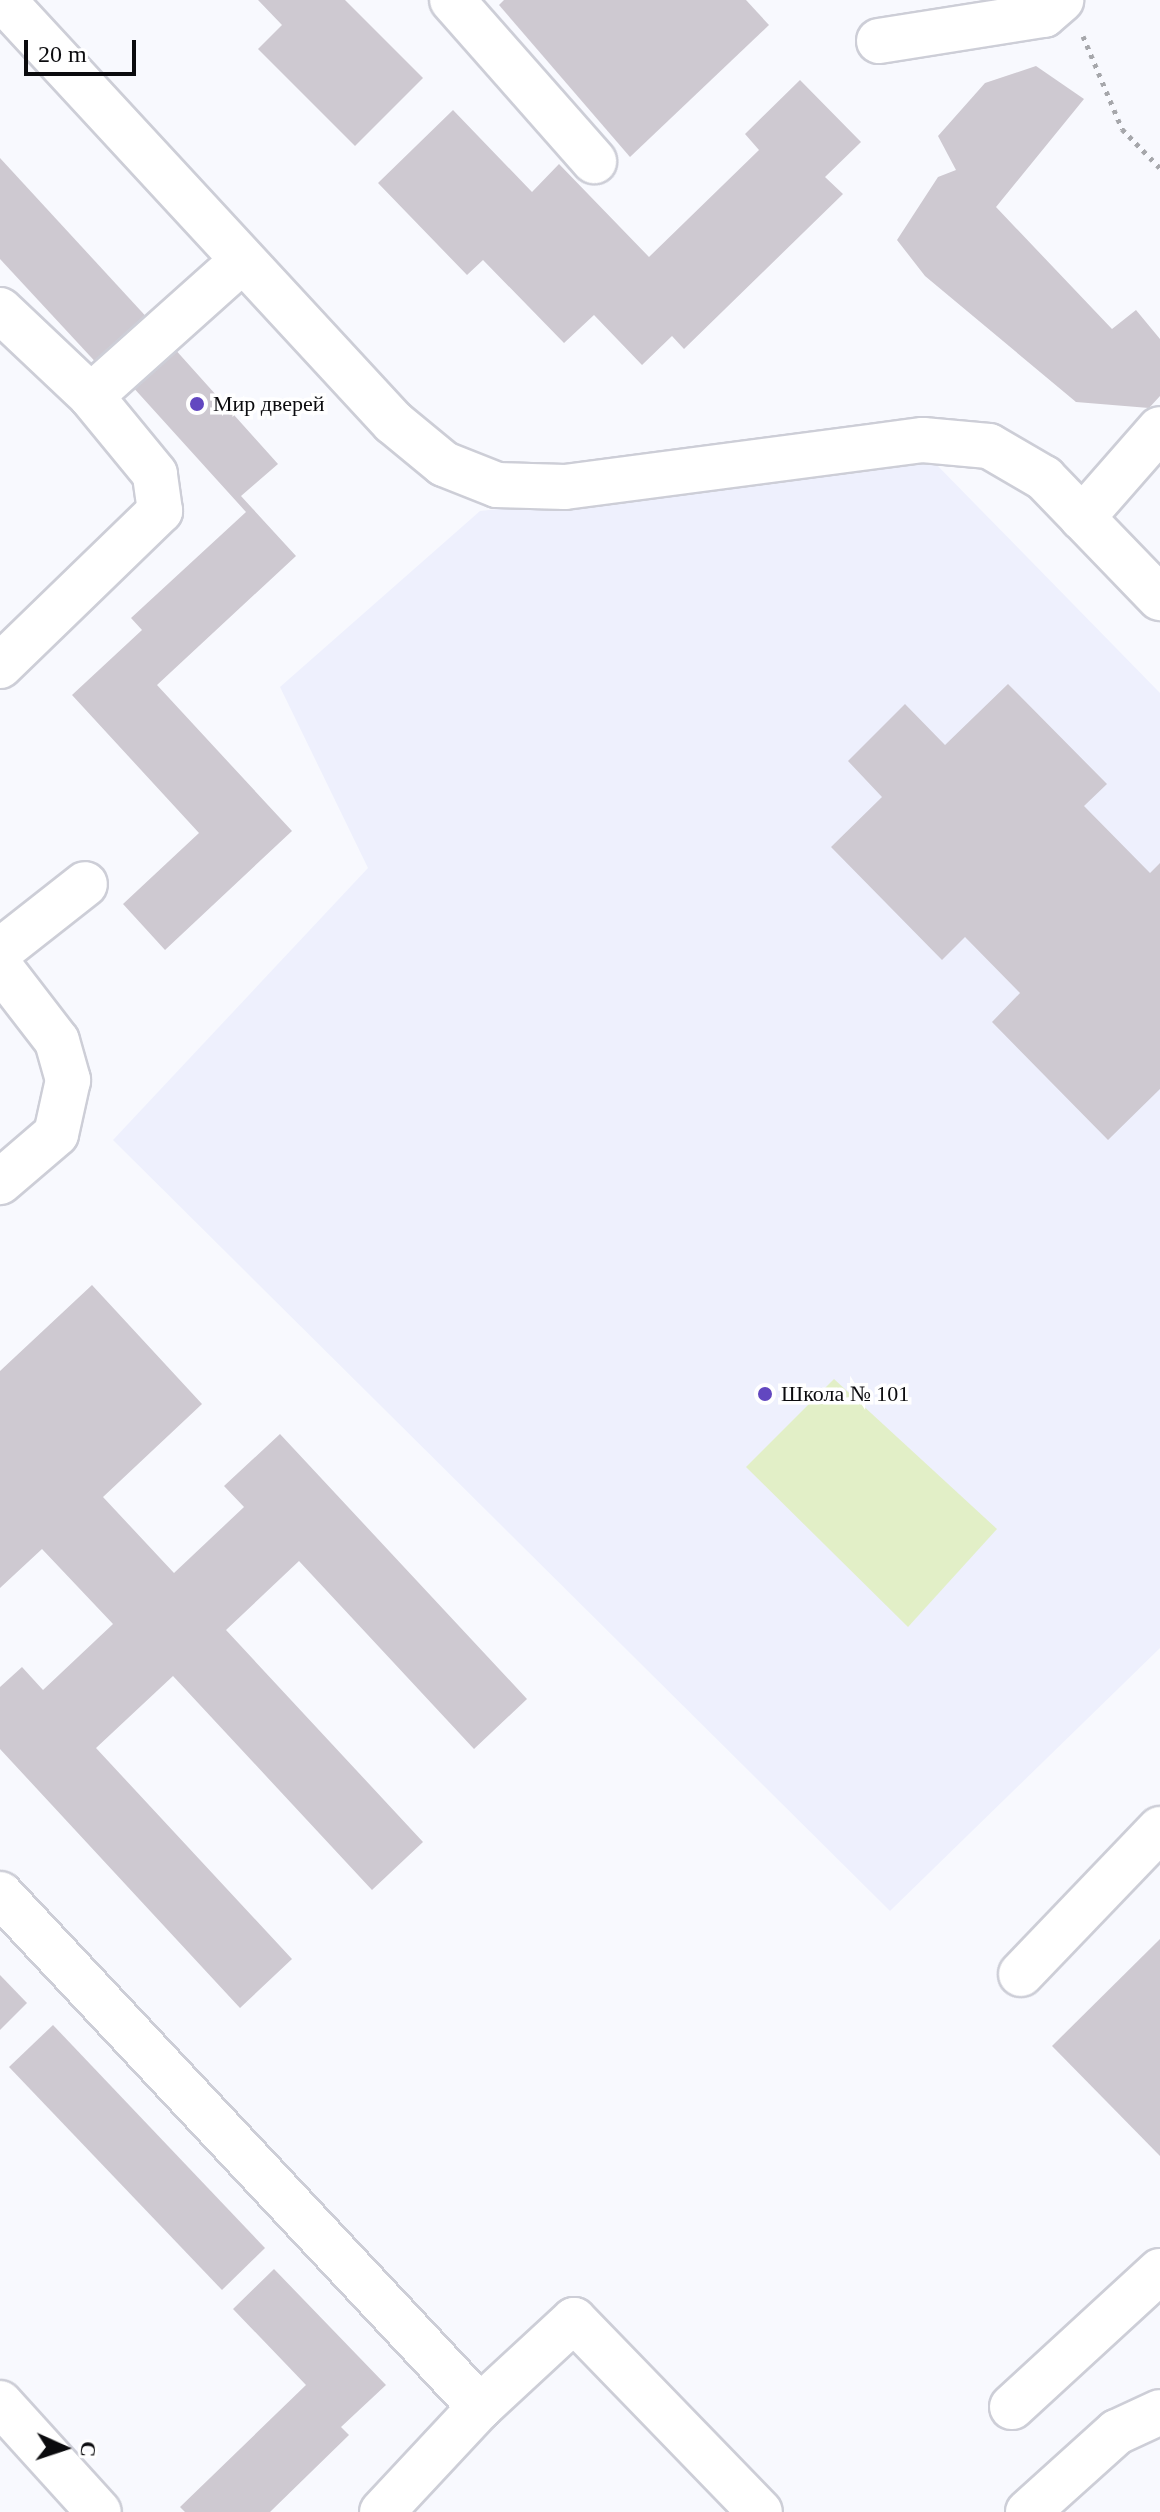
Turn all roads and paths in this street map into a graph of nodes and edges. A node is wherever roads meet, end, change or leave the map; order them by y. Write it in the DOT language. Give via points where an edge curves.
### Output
graph roads {
  1 [pos="3,0"];
  2 [pos="452,0"];
  3 [pos="1061,0"];
  4 [pos="879,41"];
  5 [pos="594,161"];
  6 [pos="1160,168"];
  7 [pos="242,261"];
  8 [pos="0,310"];
  9 [pos="91,396"];
  10 [pos="1160,429"];
  11 [pos="1082,518"];
  12 [pos="1160,598"];
  13 [pos="0,666"];
  14 [pos="85,884"];
  15 [pos="0,951"];
  16 [pos="0,967"];
  17 [pos="0,1182"];
  18 [pos="1160,1829"];
  19 [pos="0,1894"];
  20 [pos="1021,1974"];
  21 [pos="1160,2271"];
  22 [pos="0,2403"];
  23 [pos="480,2407"];
  24 [pos="1012,2407"];
  25 [pos="1160,2412"];
  26 [pos="99,2512"];
  27 [pos="382,2512"];
  28 [pos="760,2512"];
  29 [pos="1028,2512"];
  1 -- 7 [label="street"];
  2 -- 5 [label="street"];
  3 -- 4 [label="street" via="1044,15"];
  3 -- 6 [label="path" via="1085,40 1122,129"];
  7 -- 9 [label="street"];
  7 -- 11 [label="street" via="393,422 444,464 497,485 565,487 923,440 989,446 1044,478"];
  8 -- 9 [label="street"];
  9 -- 13 [label="street" via="155,474 160,511"];
  10 -- 11 [label="street"];
  11 -- 12 [label="street"];
  14 -- 15 [label="street"];
  16 -- 17 [label="street" via="57,1041 68,1080 65,1113 56,1134"];
  18 -- 20 [label="street"];
  19 -- 23 [label="street"];
  21 -- 24 [label="street"];
  22 -- 26 [label="street"];
  23 -- 27 [label="street"];
  23 -- 28 [label="street" via="574,2320"];
  25 -- 29 [label="street" via="1117,2432"];
}
